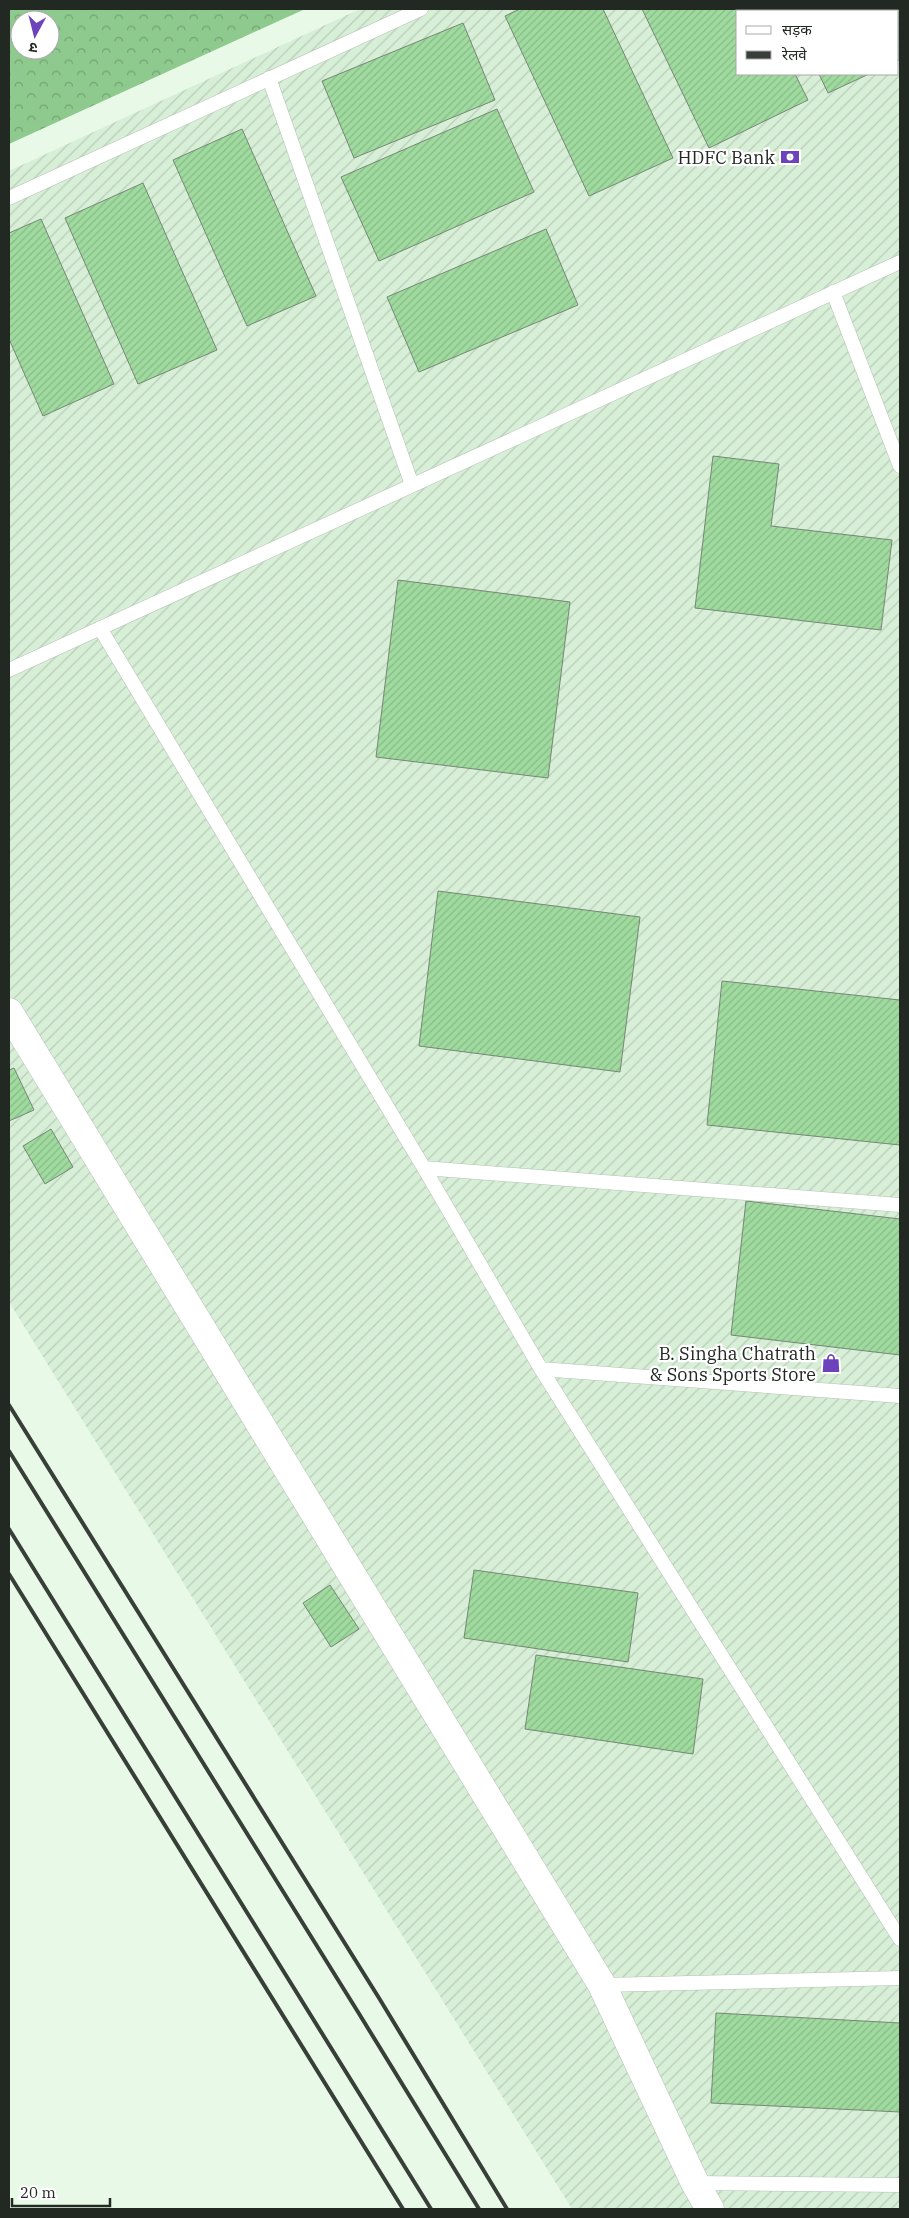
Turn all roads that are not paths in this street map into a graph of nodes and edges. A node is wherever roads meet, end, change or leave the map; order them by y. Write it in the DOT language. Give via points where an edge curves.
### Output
graph roads {
  1 [pos="421,9"];
  2 [pos="269,78"];
  3 [pos="9,198"];
  4 [pos="900,262"];
  5 [pos="832,292"];
  6 [pos="900,466"];
  7 [pos="412,485"];
  8 [pos="100,628"];
  9 [pos="9,670"];
  10 [pos="9,1012"];
  11 [pos="424,1168"];
  12 [pos="900,1204"];
  13 [pos="541,1369"];
  14 [pos="900,1396"];
  15 [pos="900,1939"];
  16 [pos="900,1978"];
  17 [pos="602,1985"];
  18 [pos="695,2184"];
  19 [pos="900,2185"];
  20 [pos="710,2209"];
  1 -- 2 [label="lane"];
  2 -- 3 [label="lane"];
  2 -- 7 [label="lane"];
  4 -- 5 [label="lane"];
  5 -- 6 [label="lane"];
  5 -- 7 [label="lane"];
  7 -- 8 [label="lane"];
  8 -- 9 [label="lane"];
  8 -- 11 [label="lane"];
  10 -- 17 [label="street"];
  11 -- 12 [label="lane"];
  11 -- 13 [label="lane"];
  13 -- 14 [label="lane"];
  13 -- 15 [label="lane"];
  16 -- 17 [label="lane"];
  17 -- 18 [label="street"];
  18 -- 19 [label="lane"];
  18 -- 20 [label="street"];
}
